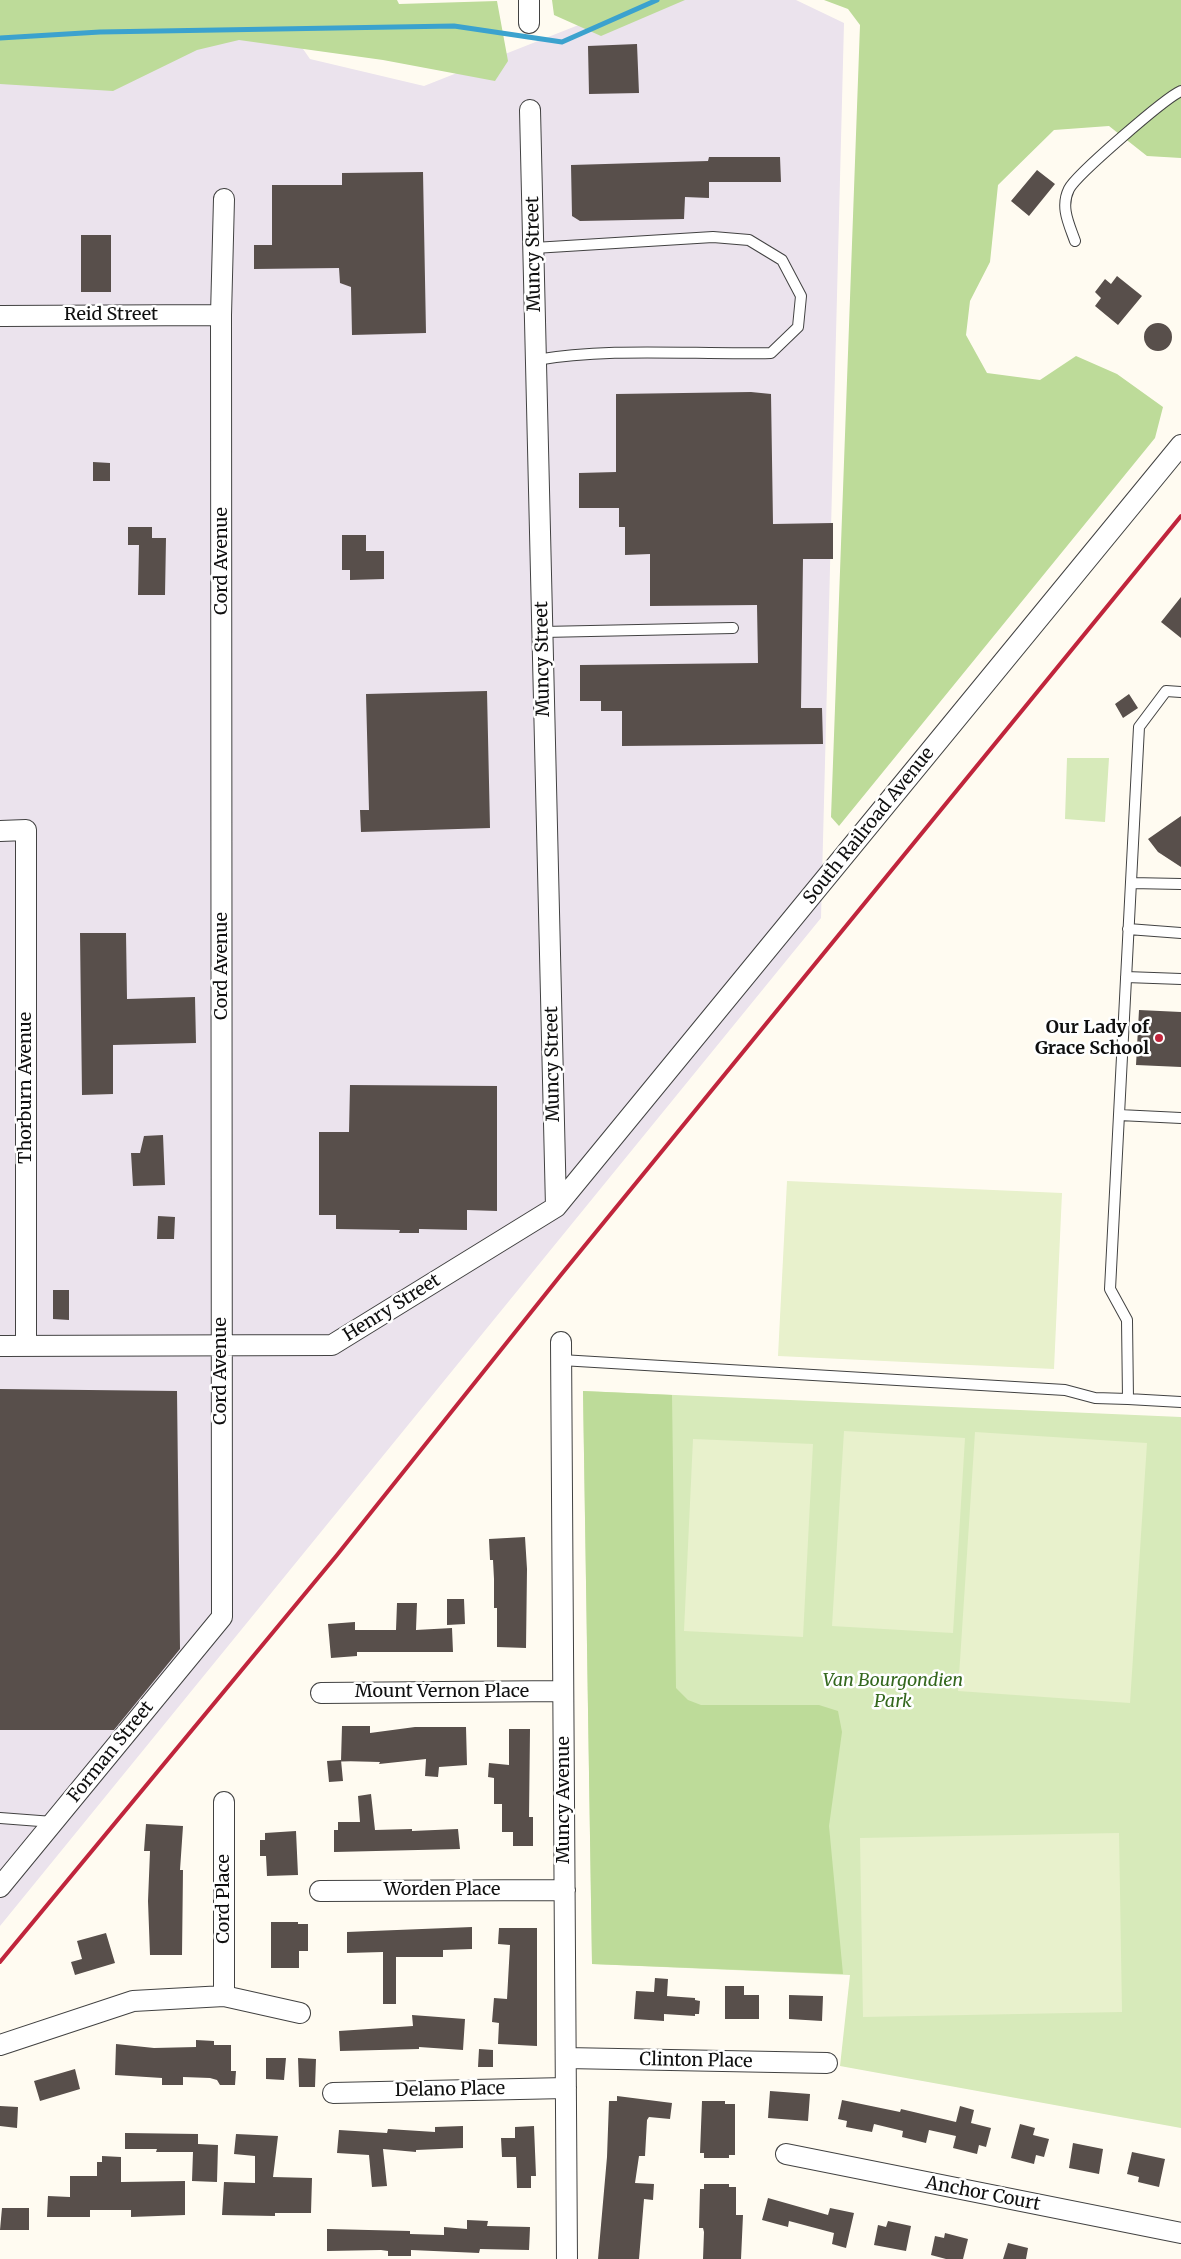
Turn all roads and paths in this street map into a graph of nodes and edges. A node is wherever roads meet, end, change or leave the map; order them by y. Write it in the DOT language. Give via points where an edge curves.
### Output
graph roads {
  1 [pos="529,0"];
  2 [pos="529,23"];
  3 [pos="1181,91"];
  4 [pos="530,110"];
  5 [pos="224,199"];
  6 [pos="1075,241"];
  7 [pos="534,248"];
  8 [pos="221,315"];
  9 [pos="0,316"];
  10 [pos="536,360"];
  11 [pos="1181,444"];
  12 [pos="733,628"];
  13 [pos="543,632"];
  14 [pos="1181,692"];
  15 [pos="0,830"];
  16 [pos="1131,883"];
  17 [pos="1181,884"];
  18 [pos="1128,929"];
  19 [pos="1181,933"];
  20 [pos="1126,977"];
  21 [pos="1181,979"];
  22 [pos="1119,1115"];
  23 [pos="1181,1118"];
  24 [pos="556,1207"];
  25 [pos="0,1346"];
  26 [pos="26,1346"];
  27 [pos="221,1346"];
  28 [pos="561,1351"];
  29 [pos="1128,1399"];
  30 [pos="1181,1402"];
  31 [pos="222,1617"];
  32 [pos="563,1691"];
  33 [pos="321,1693"];
  34 [pos="224,1802"];
  35 [pos="0,1818"];
  36 [pos="53,1822"];
  37 [pos="0,1886"];
  38 [pos="565,1890"];
  39 [pos="320,1891"];
  40 [pos="224,1996"];
  41 [pos="300,2012"];
  42 [pos="0,2045"];
  43 [pos="566,2058"];
  44 [pos="827,2063"];
  45 [pos="566,2088"];
  46 [pos="333,2093"];
  47 [pos="786,2154"];
  48 [pos="1181,2233"];
  49 [pos="567,2259"];
  1 -- 2 [label="street"];
  3 -- 6 [label="lane" via="1152,112 1069,189 1064,211"];
  4 -- 7 [label="street, Muncy Street"];
  5 -- 8 [label="street, Cord Avenue"];
  7 -- 10 [label="street, Muncy Street"];
  7 -- 10 [label="lane" via="713,237 749,240 782,260 801,296 798,327 771,353 619,354"];
  8 -- 9 [label="street, Reid Street"];
  8 -- 27 [label="street, Cord Avenue"];
  10 -- 13 [label="street, Muncy Street"];
  11 -- 24 [label="street, South Railroad Avenue"];
  12 -- 13 [label="lane"];
  13 -- 24 [label="street, Muncy Street"];
  14 -- 16 [label="lane" via="1166,691 1139,727"];
  15 -- 26 [label="street, Thorburn Avenue" via="26,830"];
  16 -- 17 [label="lane"];
  16 -- 18 [label="lane"];
  18 -- 19 [label="lane"];
  18 -- 20 [label="lane"];
  20 -- 21 [label="lane"];
  20 -- 22 [label="lane"];
  22 -- 23 [label="lane"];
  22 -- 29 [label="lane" via="1110,1289 1127,1320"];
  24 -- 27 [label="street, Henry Street" via="332,1346"];
  25 -- 26 [label="street, Henry Street"];
  26 -- 27 [label="street, Henry Street"];
  27 -- 31 [label="street, Cord Avenue"];
  28 -- 29 [label="lane" via="1065,1390 1095,1398"];
  28 -- 32 [label="street, Muncy Avenue"];
  29 -- 30 [label="lane"];
  31 -- 36 [label="street, Forman Street"];
  32 -- 33 [label="street, Mount Vernon Place"];
  32 -- 38 [label="street, Muncy Avenue"];
  34 -- 40 [label="street, Cord Place"];
  35 -- 36 [label="lane"];
  36 -- 37 [label="street, Forman Street"];
  38 -- 39 [label="street, Worden Place"];
  38 -- 43 [label="street, Muncy Avenue"];
  40 -- 41 [label="street"];
  40 -- 42 [label="street" via="133,2001"];
  43 -- 44 [label="street, Clinton Place"];
  43 -- 45 [label="street, Muncy Avenue"];
  45 -- 46 [label="street, Delano Place"];
  45 -- 49 [label="street, Muncy Avenue"];
  47 -- 48 [label="street, Anchor Court"];
}
